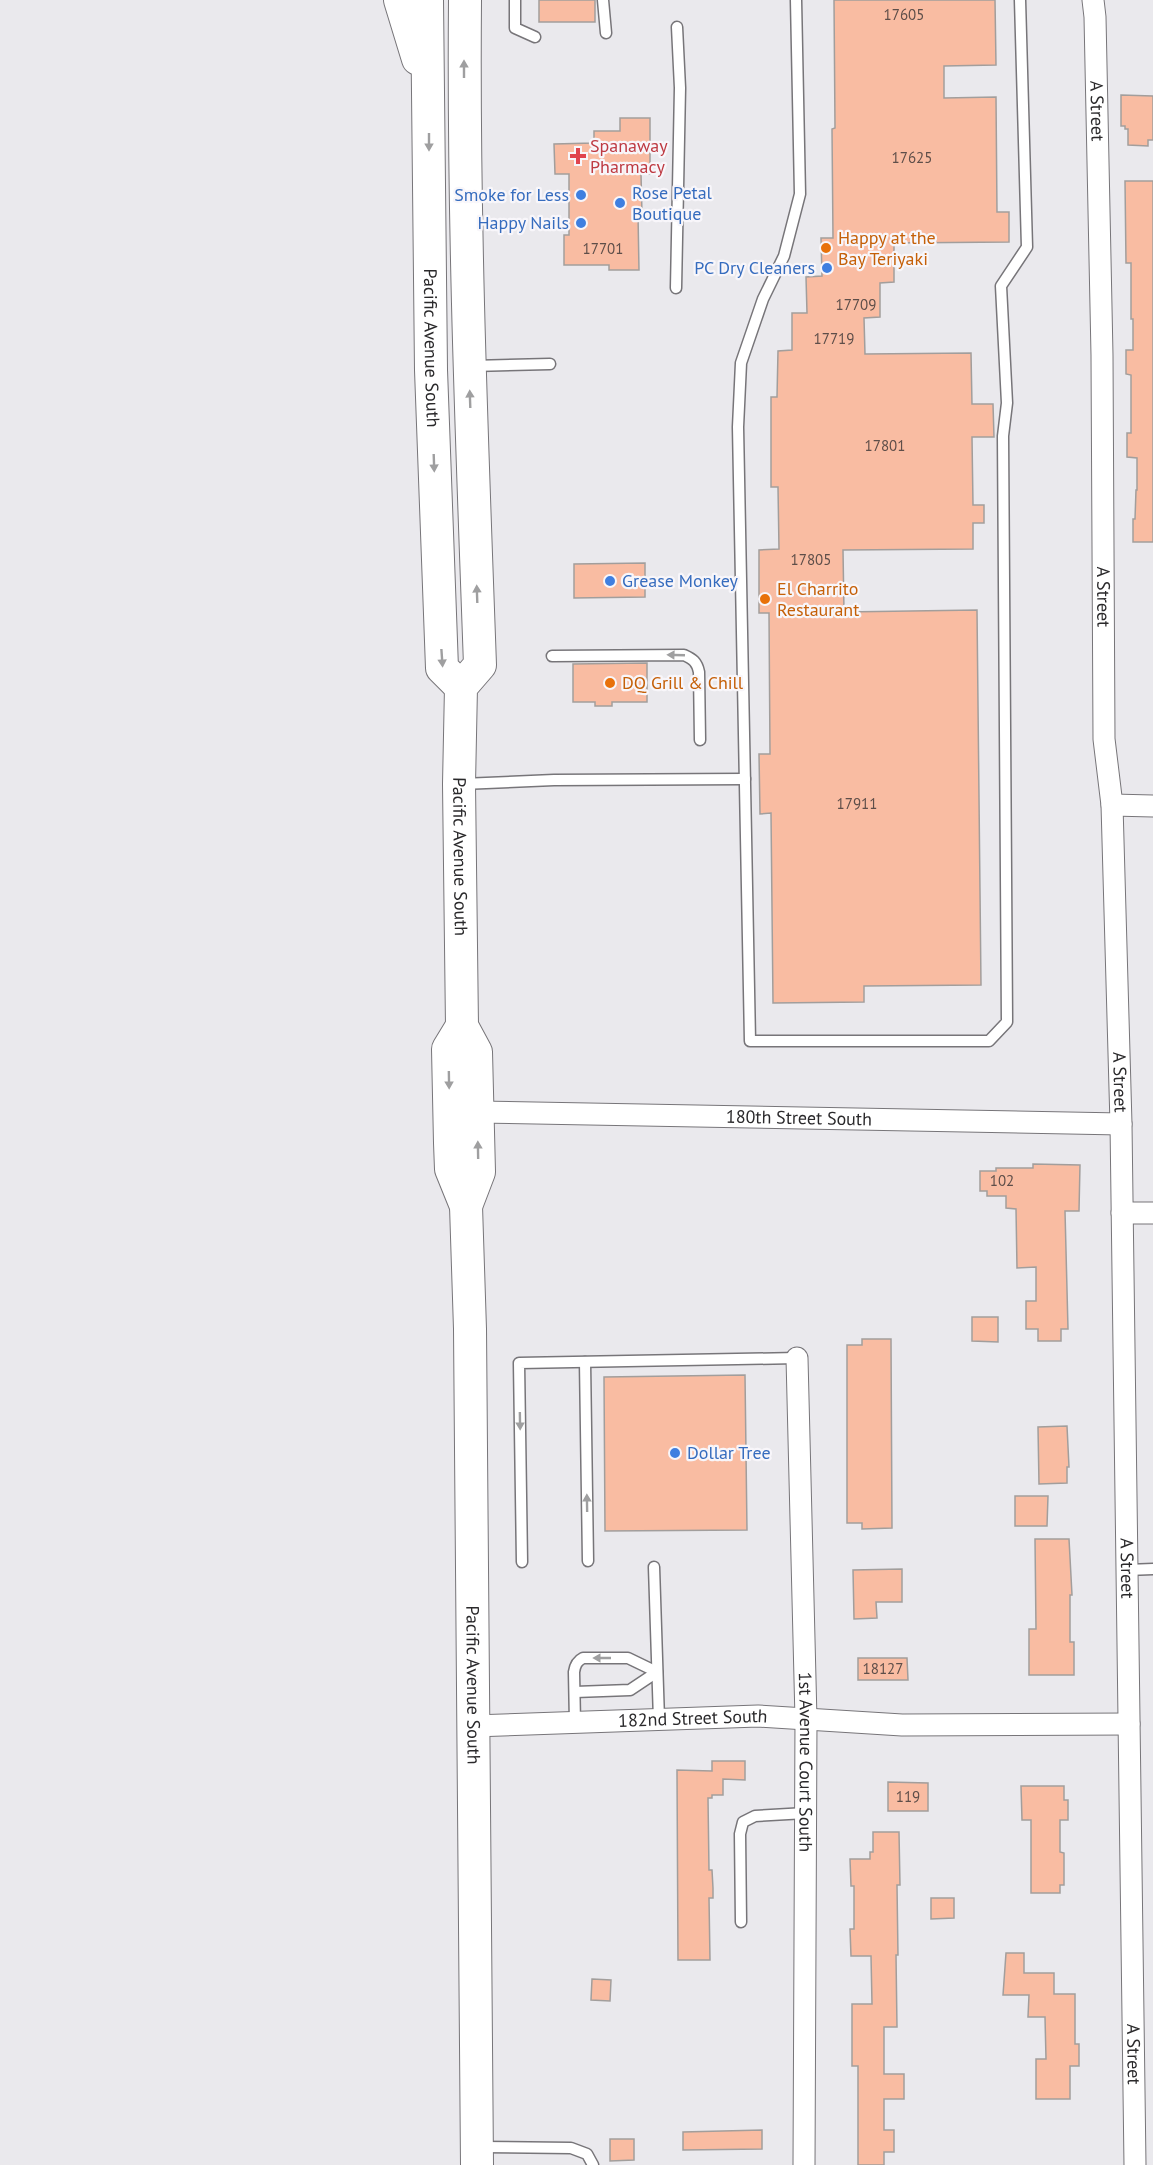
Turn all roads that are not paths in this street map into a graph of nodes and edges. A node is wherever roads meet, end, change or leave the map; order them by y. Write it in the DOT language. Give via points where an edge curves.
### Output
graph roads {
  1 [pos="400,0"];
  2 [pos="428,0"];
  3 [pos="465,0"];
  4 [pos="515,0"];
  5 [pos="603,0"];
  6 [pos="795,0"];
  7 [pos="1020,0"];
  8 [pos="1093,0"];
  9 [pos="677,27"];
  10 [pos="606,33"];
  11 [pos="535,37"];
  12 [pos="428,94"];
  13 [pos="676,288"];
  14 [pos="550,364"];
  15 [pos="469,366"];
  16 [pos="552,656"];
  17 [pos="461,687"];
  18 [pos="700,740"];
  19 [pos="745,778"];
  20 [pos="459,784"];
  21 [pos="1112,806"];
  22 [pos="1153,806"];
  23 [pos="462,1026"];
  24 [pos="477,1112"];
  25 [pos="1121,1124"];
  26 [pos="466,1206"];
  27 [pos="1122,1213"];
  28 [pos="1153,1213"];
  29 [pos="797,1358"];
  30 [pos="585,1362"];
  31 [pos="588,1561"];
  32 [pos="522,1562"];
  33 [pos="654,1566"];
  34 [pos="1153,1569"];
  35 [pos="1127,1570"];
  36 [pos="657,1672"];
  37 [pos="575,1692"];
  38 [pos="806,1719"];
  39 [pos="659,1720"];
  40 [pos="575,1723"];
  41 [pos="1129,1724"];
  42 [pos="473,1726"];
  43 [pos="806,1813"];
  44 [pos="741,1922"];
  45 [pos="477,2156"];
  46 [pos="593,2165"];
  47 [pos="804,2165"];
  48 [pos="1135,2165"];
  1 -- 12 [label="main road"];
  2 -- 12 [label="main road, Pacific Avenue South"];
  15 -- 3 [label="main road, Pacific Avenue South, one-way"];
  4 -- 11 [label="lane" via="514,28"];
  5 -- 10 [label="lane"];
  6 -- 19 [label="lane" via="800,194 784,256 763,299 741,363 738,427"];
  7 -- 19 [label="lane" via="1027,247 1001,286 1006,403 1003,448 1007,1022 989,1041 750,1041"];
  8 -- 21 [label="street, A Street" via="1102,355 1104,739"];
  9 -- 13 [label="lane" via="680,88"];
  12 -- 17 [label="main road, Pacific Avenue South, one-way" via="431,370 442,668"];
  14 -- 15 [label="lane"];
  17 -- 15 [label="main road, Pacific Avenue South, one-way" via="480,664"];
  18 -- 16 [label="lane, one-way" via="699,672 693,659 684,655"];
  17 -- 20 [label="main road, Pacific Avenue South"];
  19 -- 20 [label="lane"];
  20 -- 23 [label="main road, Pacific Avenue South"];
  21 -- 22 [label="street"];
  21 -- 25 [label="street, A Street"];
  23 -- 24 [label="main road, Pacific Avenue South" via="476,1052"];
  23 -- 26 [label="main road, Pacific Avenue South, one-way" via="448,1049 450,1143 451,1169"];
  24 -- 25 [label="street, 180th Street South"];
  26 -- 24 [label="main road, Pacific Avenue South, one-way" via="479,1173"];
  25 -- 27 [label="street, A Street"];
  26 -- 42 [label="main road, Pacific Avenue South"];
  27 -- 28 [label="street"];
  27 -- 35 [label="street, A Street"];
  29 -- 30 [label="lane"];
  29 -- 38 [label="street, 1st Avenue Court South"];
  31 -- 30 [label="lane, one-way"];
  30 -- 32 [label="lane, one-way" via="519,1363"];
  33 -- 36 [label="lane"];
  34 -- 35 [label="lane"];
  35 -- 41 [label="street, A Street"];
  36 -- 37 [label="lane" via="630,1690"];
  36 -- 37 [label="lane, one-way" via="628,1658 583,1658 575,1666"];
  36 -- 39 [label="lane"];
  37 -- 40 [label="lane"];
  38 -- 39 [label="street, 182nd Street South" via="758,1716"];
  38 -- 41 [label="street, 182nd Street South" via="902,1725"];
  38 -- 43 [label="street, 1st Avenue Court South"];
  39 -- 40 [label="street, 182nd Street South"];
  40 -- 42 [label="street, 182nd Street South"];
  41 -- 48 [label="street, A Street"];
  42 -- 45 [label="main road, Pacific Avenue South"];
  43 -- 44 [label="lane" via="755,1816 743,1822"];
  43 -- 47 [label="street, 1st Avenue Court South"];
  45 -- 46 [label="lane" via="571,2148 587,2154"];
}
